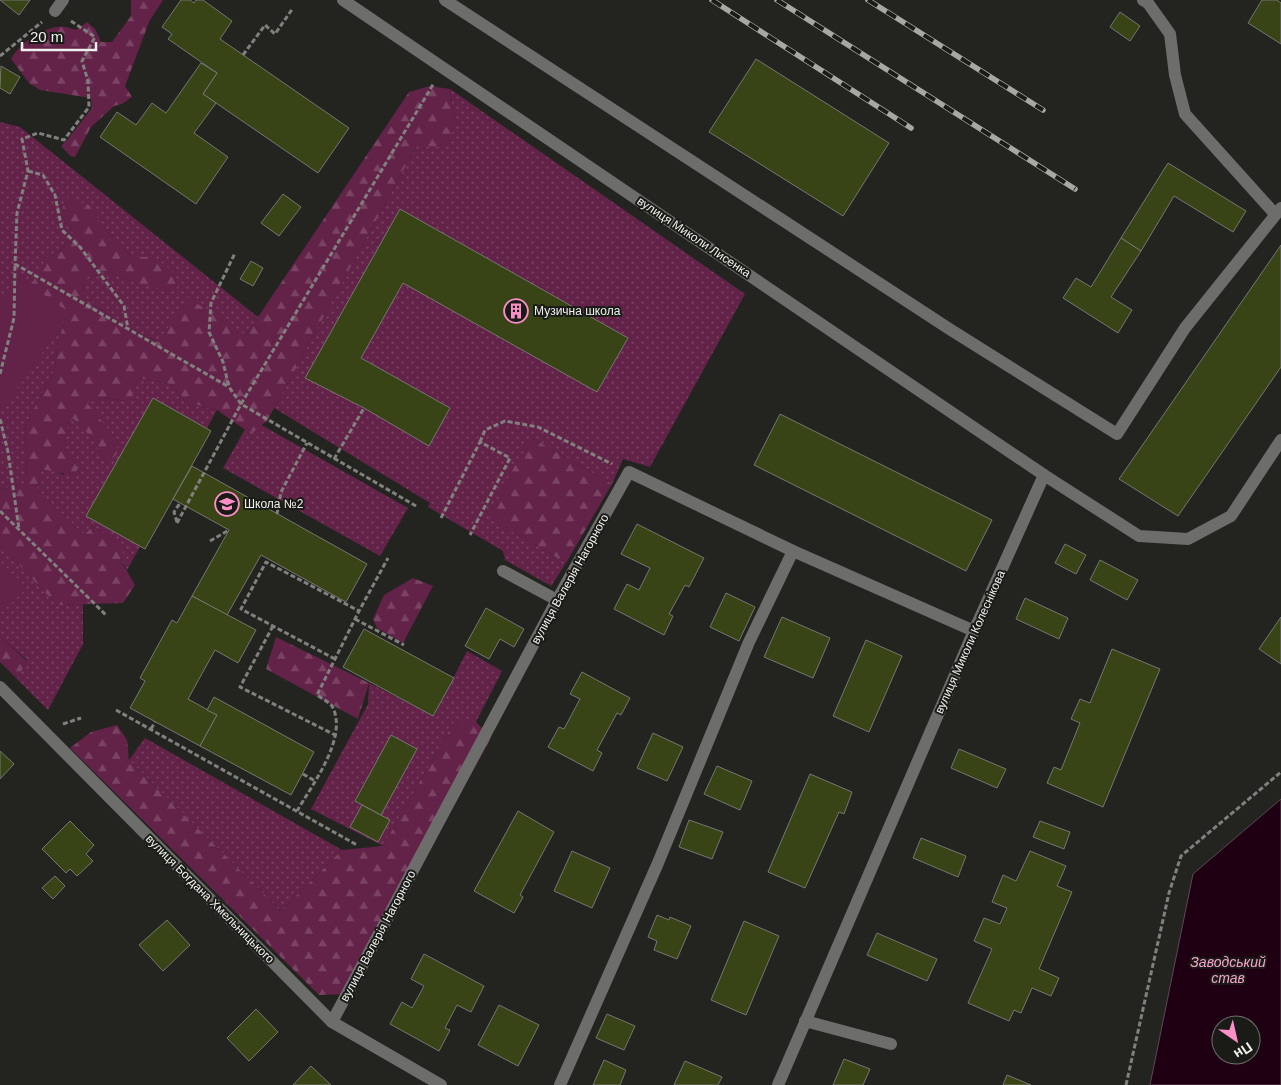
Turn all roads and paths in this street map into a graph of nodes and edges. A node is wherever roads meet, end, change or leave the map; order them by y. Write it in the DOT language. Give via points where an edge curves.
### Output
graph roads {
  1 [pos="343,0"];
  2 [pos="445,0"];
  3 [pos="1143,0"];
  4 [pos="59,5"];
  5 [pos="293,8"];
  6 [pos="243,55"];
  7 [pos="0,56"];
  8 [pos="444,68"];
  9 [pos="28,171"];
  10 [pos="1278,210"];
  11 [pos="235,253"];
  12 [pos="15,264"];
  13 [pos="128,329"];
  14 [pos="0,374"];
  15 [pos="229,386"];
  16 [pos="241,404"];
  17 [pos="364,408"];
  18 [pos="0,419"];
  19 [pos="1281,440"];
  20 [pos="480,442"];
  21 [pos="307,443"];
  22 [pos="334,459"];
  23 [pos="629,472"];
  24 [pos="1044,475"];
  25 [pos="180,503"];
  26 [pos="416,506"];
  27 [pos="0,511"];
  28 [pos="277,514"];
  29 [pos="441,518"];
  30 [pos="19,530"];
  31 [pos="229,530"];
  32 [pos="470,535"];
  33 [pos="210,541"];
  34 [pos="794,551"];
  35 [pos="388,558"];
  36 [pos="503,571"];
  37 [pos="558,600"];
  38 [pos="359,611"];
  39 [pos="107,616"];
  40 [pos="355,619"];
  41 [pos="273,626"];
  42 [pos="974,631"];
  43 [pos="404,645"];
  44 [pos="335,659"];
  45 [pos="0,687"];
  46 [pos="116,710"];
  47 [pos="155,722"];
  48 [pos="151,729"];
  49 [pos="336,736"];
  50 [pos="1281,772"];
  51 [pos="303,774"];
  52 [pos="315,781"];
  53 [pos="297,811"];
  54 [pos="357,845"];
  55 [pos="805,1021"];
  56 [pos="332,1022"];
  57 [pos="892,1044"];
  58 [pos="441,1085"];
  59 [pos="560,1085"];
  60 [pos="778,1085"];
  61 [pos="1126,1085"];
  1 -- 8 [label="street, вулиця Миколи Лисенка"];
  2 -- 10 [label="street" via="951,330 1117,434 1185,328"];
  3 -- 10 [label="street" via="1170,34 1175,75 1185,114"];
  4 -- 7 [label="path"];
  4 -- 9 [label="path" via="96,37 82,61 88,80 88,107 64,140 38,133 22,139"];
  5 -- 6 [label="path" via="275,34 265,25"];
  8 -- 16 [label="path"];
  8 -- 24 [label="street, вулиця Миколи Лисенка"];
  9 -- 12 [label="path" via="17,213"];
  9 -- 13 [label="path" via="43,175 55,196 62,230 80,247 124,306"];
  11 -- 15 [label="path" via="211,303 209,332 223,362"];
  12 -- 13 [label="path"];
  12 -- 14 [label="path" via="14,318"];
  13 -- 15 [label="path"];
  15 -- 16 [label="path"];
  16 -- 21 [label="path"];
  16 -- 25 [label="path" via="177,523 174,512"];
  17 -- 22 [label="path"];
  18 -- 30 [label="path"];
  19 -- 24 [label="street" via="1231,516 1188,538 1138,536"];
  20 -- 23 [label="path" via="485,430 505,421 538,427"];
  20 -- 29 [label="path"];
  20 -- 32 [label="path" via="510,458"];
  21 -- 22 [label="path"];
  21 -- 28 [label="path" via="281,492"];
  22 -- 26 [label="path"];
  23 -- 34 [label="street"];
  23 -- 37 [label="street, вулиця Валерія Нагорного"];
  24 -- 42 [label="street, вулиця Миколи Колеснікова"];
  27 -- 30 [label="path"];
  30 -- 39 [label="path"];
  31 -- 33 [label="path"];
  34 -- 42 [label="street"];
  34 -- 59 [label="street" via="750,642 658,863"];
  35 -- 38 [label="path"];
  36 -- 37 [label="street"];
  37 -- 56 [label="street, вулиця Валерія Нагорного"];
  38 -- 40 [label="path"];
  38 -- 41 [label="path" via="266,562 241,609"];
  40 -- 43 [label="path"];
  40 -- 44 [label="path"];
  41 -- 44 [label="path"];
  41 -- 49 [label="path" via="240,687"];
  42 -- 55 [label="street, вулиця Миколи Колеснікова"];
  44 -- 49 [label="path" via="317,695 331,704 337,718"];
  45 -- 56 [label="street, вулиця Богдана Хмельницького"];
  46 -- 48 [label="path"];
  47 -- 48 [label="path"];
  48 -- 53 [label="path"];
  49 -- 52 [label="path"];
  50 -- 61 [label="path" via="1181,856"];
  51 -- 52 [label="path"];
  52 -- 53 [label="path"];
  53 -- 54 [label="path"];
  55 -- 57 [label="street"];
  55 -- 60 [label="street, вулиця Миколи Колеснікова"];
  56 -- 58 [label="street, вулиця Богдана Хмельницького"];
}
